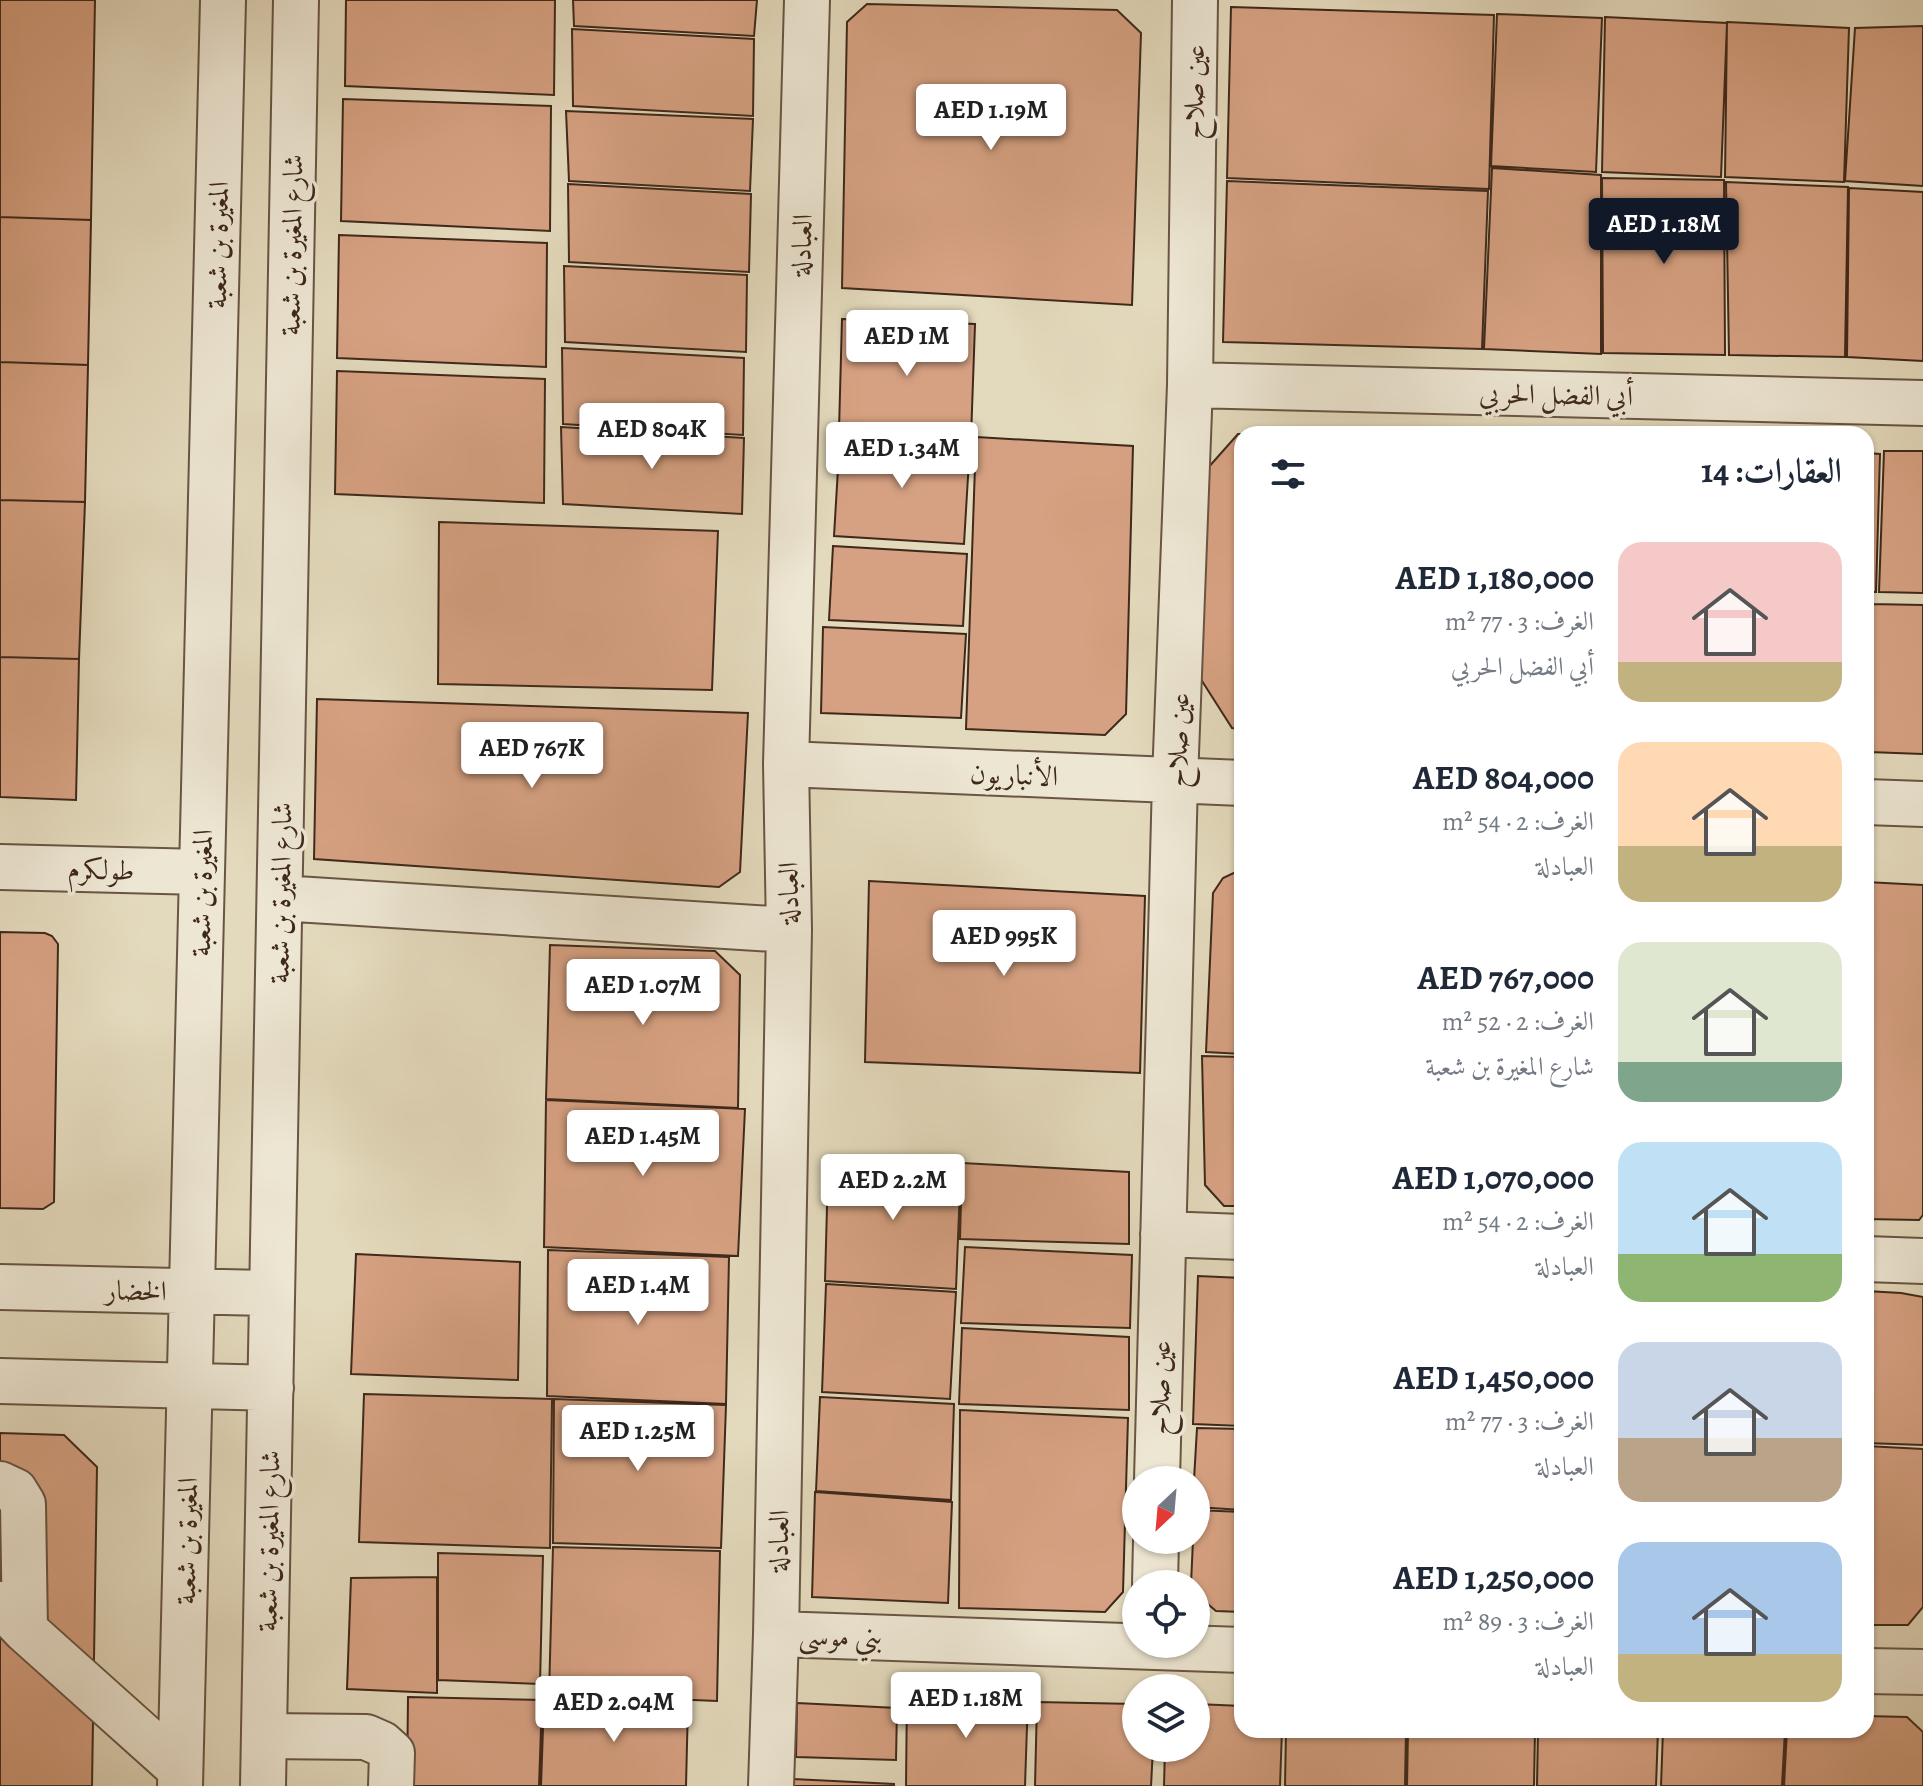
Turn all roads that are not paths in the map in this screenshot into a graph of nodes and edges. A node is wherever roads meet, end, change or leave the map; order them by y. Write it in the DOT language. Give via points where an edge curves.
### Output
graph roads {
  1 [pos="223,0"];
  2 [pos="296,0"];
  3 [pos="807,0"];
  4 [pos="1195,0"];
  5 [pos="1190,385"];
  6 [pos="1923,403"];
  7 [pos="786,764"];
  8 [pos="1175,780"];
  9 [pos="1234,783"];
  10 [pos="1874,802"];
  11 [pos="1923,804"];
  12 [pos="0,867"];
  13 [pos="202,872"];
  14 [pos="280,898"];
  15 [pos="789,930"];
  16 [pos="1163,1234"];
  17 [pos="1234,1237"];
  18 [pos="1874,1259"];
  19 [pos="1923,1261"];
  20 [pos="0,1287"];
  21 [pos="192,1291"];
  22 [pos="272,1293"];
  23 [pos="0,1381"];
  24 [pos="190,1385"];
  25 [pos="271,1388"];
  26 [pos="1157,1466"];
  27 [pos="0,1484"];
  28 [pos="13,1617"];
  29 [pos="776,1634"];
  30 [pos="1122,1644"];
  31 [pos="1210,1648"];
  32 [pos="1234,1650"];
  33 [pos="1874,1671"];
  34 [pos="1923,1672"];
  35 [pos="264,1736"];
  36 [pos="180,1778"];
  37 [pos="263,1786"];
  38 [pos="391,1786"];
  39 [pos="771,1786"];
  1 -- 13 [label="street, المغيرة بن شعبة"];
  2 -- 14 [label="street, شارع المغيرة بن شعبة"];
  3 -- 7 [label="street, العبادلة"];
  4 -- 5 [label="street, عين صلاح"];
  5 -- 6 [label="street, أبي الفضل الحربي"];
  5 -- 8 [label="street, عين صلاح"];
  7 -- 8 [label="street, الأنباريون"];
  7 -- 15 [label="street, العبادلة"];
  8 -- 9 [label="street, الأنباريون"];
  8 -- 16 [label="street, عين صلاح"];
  10 -- 11 [label="street"];
  12 -- 13 [label="street, طولكرم"];
  13 -- 21 [label="street, المغيرة بن شعبة"];
  14 -- 15 [label="street"];
  14 -- 22 [label="street, شارع المغيرة بن شعبة"];
  15 -- 29 [label="street, العبادلة"];
  16 -- 17 [label="street"];
  16 -- 26 [label="street, عين صلاح"];
  18 -- 19 [label="street"];
  20 -- 21 [label="street, الخضار"];
  21 -- 22 [label="street, الخضار"];
  21 -- 24 [label="street, المغيرة بن شعبة"];
  22 -- 25 [label="street, شارع المغيرة بن شعبة"];
  23 -- 24 [label="street"];
  24 -- 25 [label="street"];
  24 -- 36 [label="street, المغيرة بن شعبة"];
  25 -- 35 [label="street, شارع المغيرة بن شعبة"];
  27 -- 28 [label="street" via="15,1491 23,1504"];
  28 -- 36 [label="street"];
  29 -- 30 [label="street, بني موسى"];
  29 -- 39 [label="street, العبادلة"];
  31 -- 32 [label="street, بني موسى"];
  33 -- 34 [label="street"];
  35 -- 37 [label="street, شارع المغيرة بن شعبة"];
  35 -- 38 [label="street" via="366,1737 392,1753"];
}
